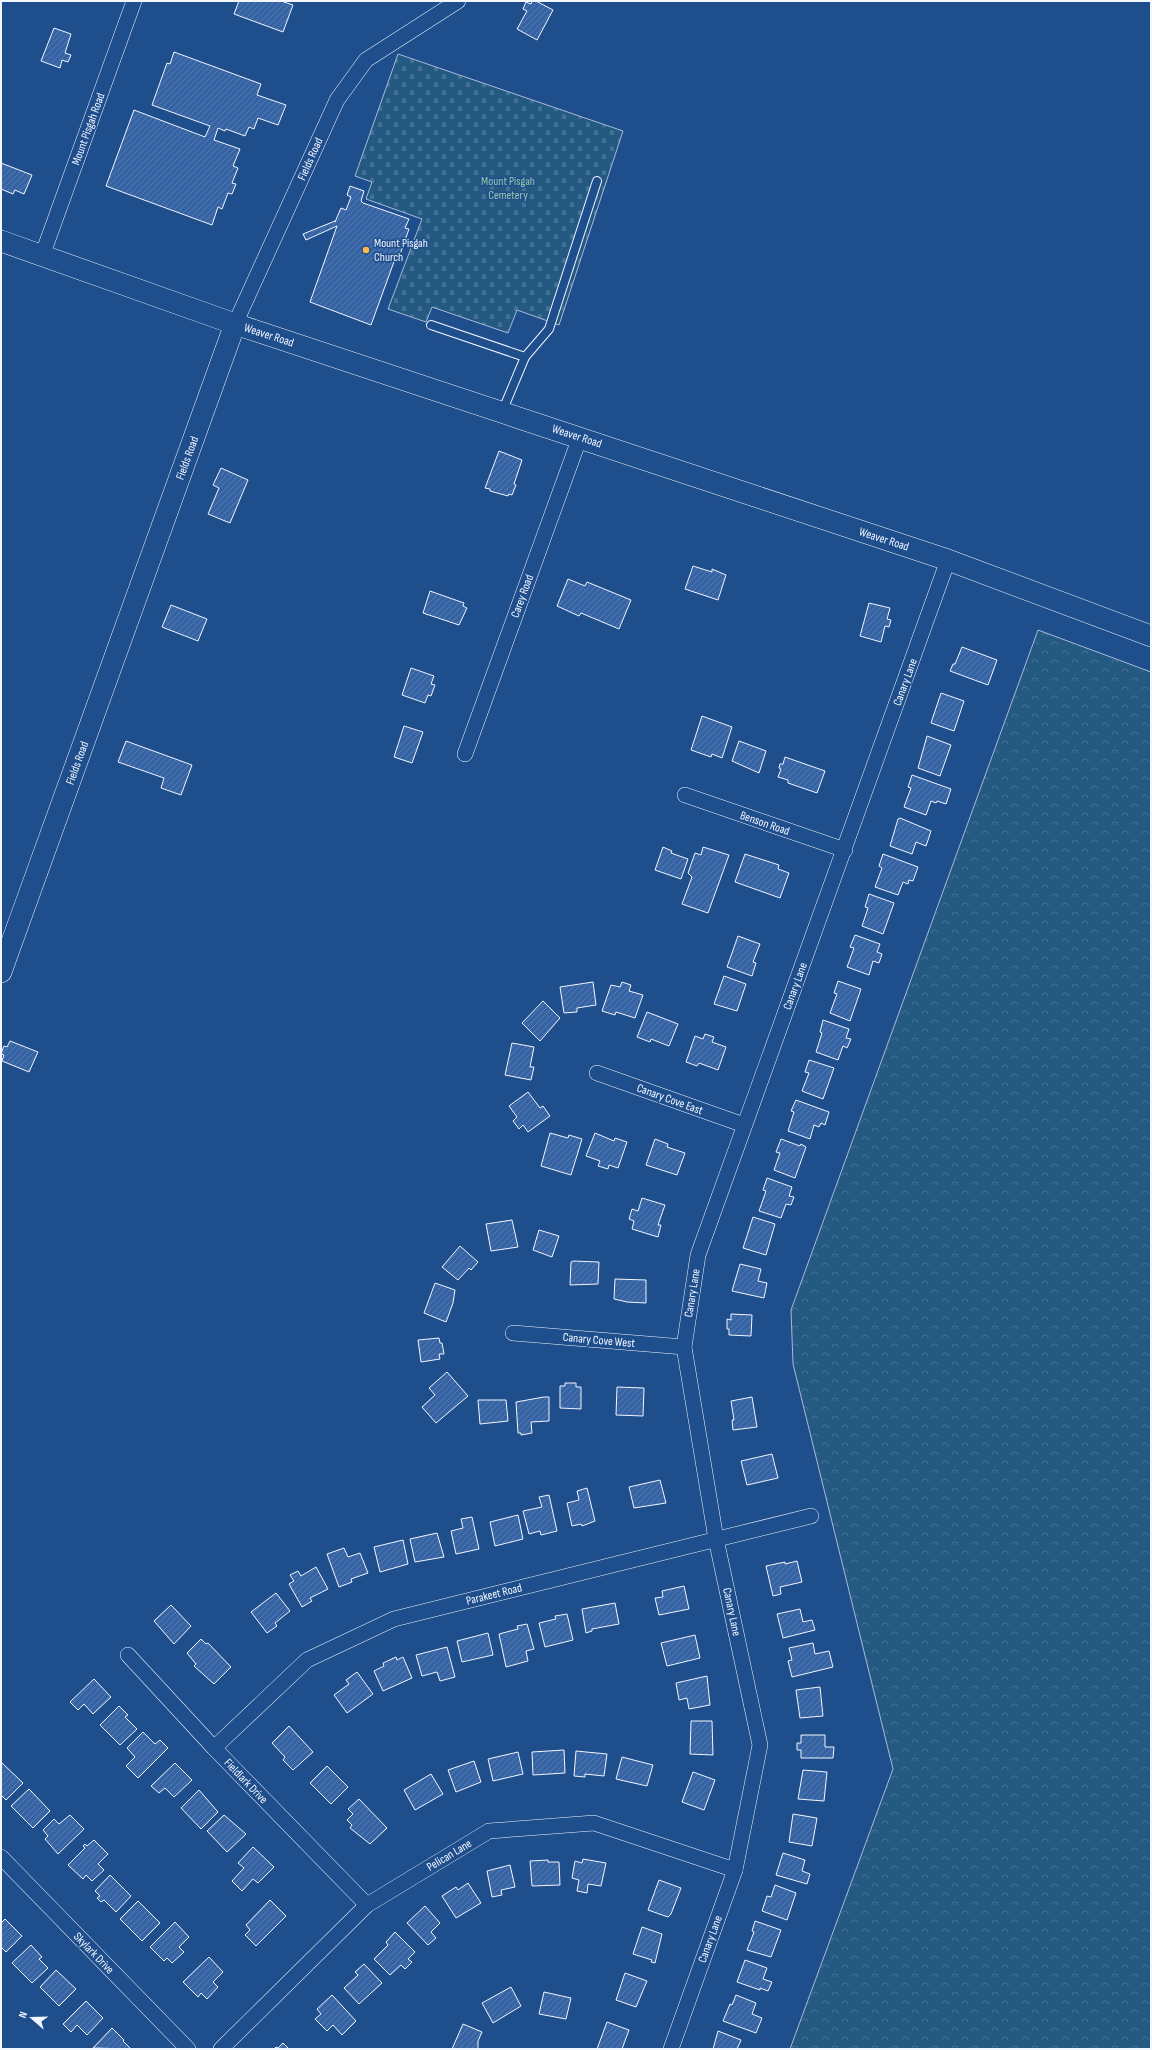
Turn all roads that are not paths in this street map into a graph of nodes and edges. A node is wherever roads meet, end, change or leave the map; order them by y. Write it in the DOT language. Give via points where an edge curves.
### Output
graph roads {
  1 [pos="134,1"];
  2 [pos="458,1"];
  3 [pos="597,180"];
  4 [pos="1,241"];
  5 [pos="42,256"];
  6 [pos="235,324"];
  7 [pos="431,325"];
  8 [pos="525,357"];
  9 [pos="502,412"];
  10 [pos="580,437"];
  11 [pos="948,560"];
  12 [pos="1151,636"];
  13 [pos="465,754"];
  14 [pos="684,795"];
  15 [pos="845,850"];
  16 [pos="1,972"];
  17 [pos="597,1073"];
  18 [pos="744,1125"];
  19 [pos="513,1332"];
  20 [pos="684,1347"];
  21 [pos="811,1516"];
  22 [pos="716,1539"];
  23 [pos="128,1655"];
  24 [pos="214,1748"];
  25 [pos="1,1857"];
  26 [pos="735,1870"];
  27 [pos="367,1905"];
  28 [pos="188,2049"];
  29 [pos="221,2049"];
  30 [pos="671,2049"];
  1 -- 5 [label="street, Mount Pisgah Road"];
  2 -- 6 [label="street, Fields Road" via="366,60 337,100"];
  3 -- 8 [label="lane" via="549,329"];
  4 -- 5 [label="main road, Weaver Road"];
  5 -- 6 [label="main road, Weaver Road"];
  6 -- 9 [label="main road, Weaver Road"];
  6 -- 16 [label="main road, Fields Road"];
  7 -- 8 [label="lane"];
  8 -- 9 [label="lane"];
  9 -- 10 [label="main road, Weaver Road"];
  10 -- 11 [label="main road, Weaver Road"];
  10 -- 13 [label="street, Carey Road"];
  11 -- 12 [label="main road, Weaver Road"];
  11 -- 15 [label="street, Canary Lane"];
  14 -- 15 [label="street, Benson Road"];
  15 -- 18 [label="street, Canary Lane"];
  17 -- 18 [label="street, Canary Cove East"];
  18 -- 20 [label="street, Canary Lane" via="698,1255"];
  19 -- 20 [label="street, Canary Cove West"];
  20 -- 22 [label="street, Canary Lane"];
  21 -- 22 [label="street, Parakeet Road"];
  22 -- 24 [label="street, Parakeet Road" via="394,1619 307,1660"];
  22 -- 26 [label="street, Canary Lane" via="760,1745"];
  23 -- 24 [label="street, Fieldlark Drive"];
  24 -- 27 [label="street, Fieldlark Drive"];
  25 -- 28 [label="street, Skylark Drive"];
  26 -- 27 [label="street, Pelican Lane" via="594,1823 489,1831"];
  26 -- 30 [label="street, Canary Lane"];
  27 -- 29 [label="street, Pelican Lane"];
}
